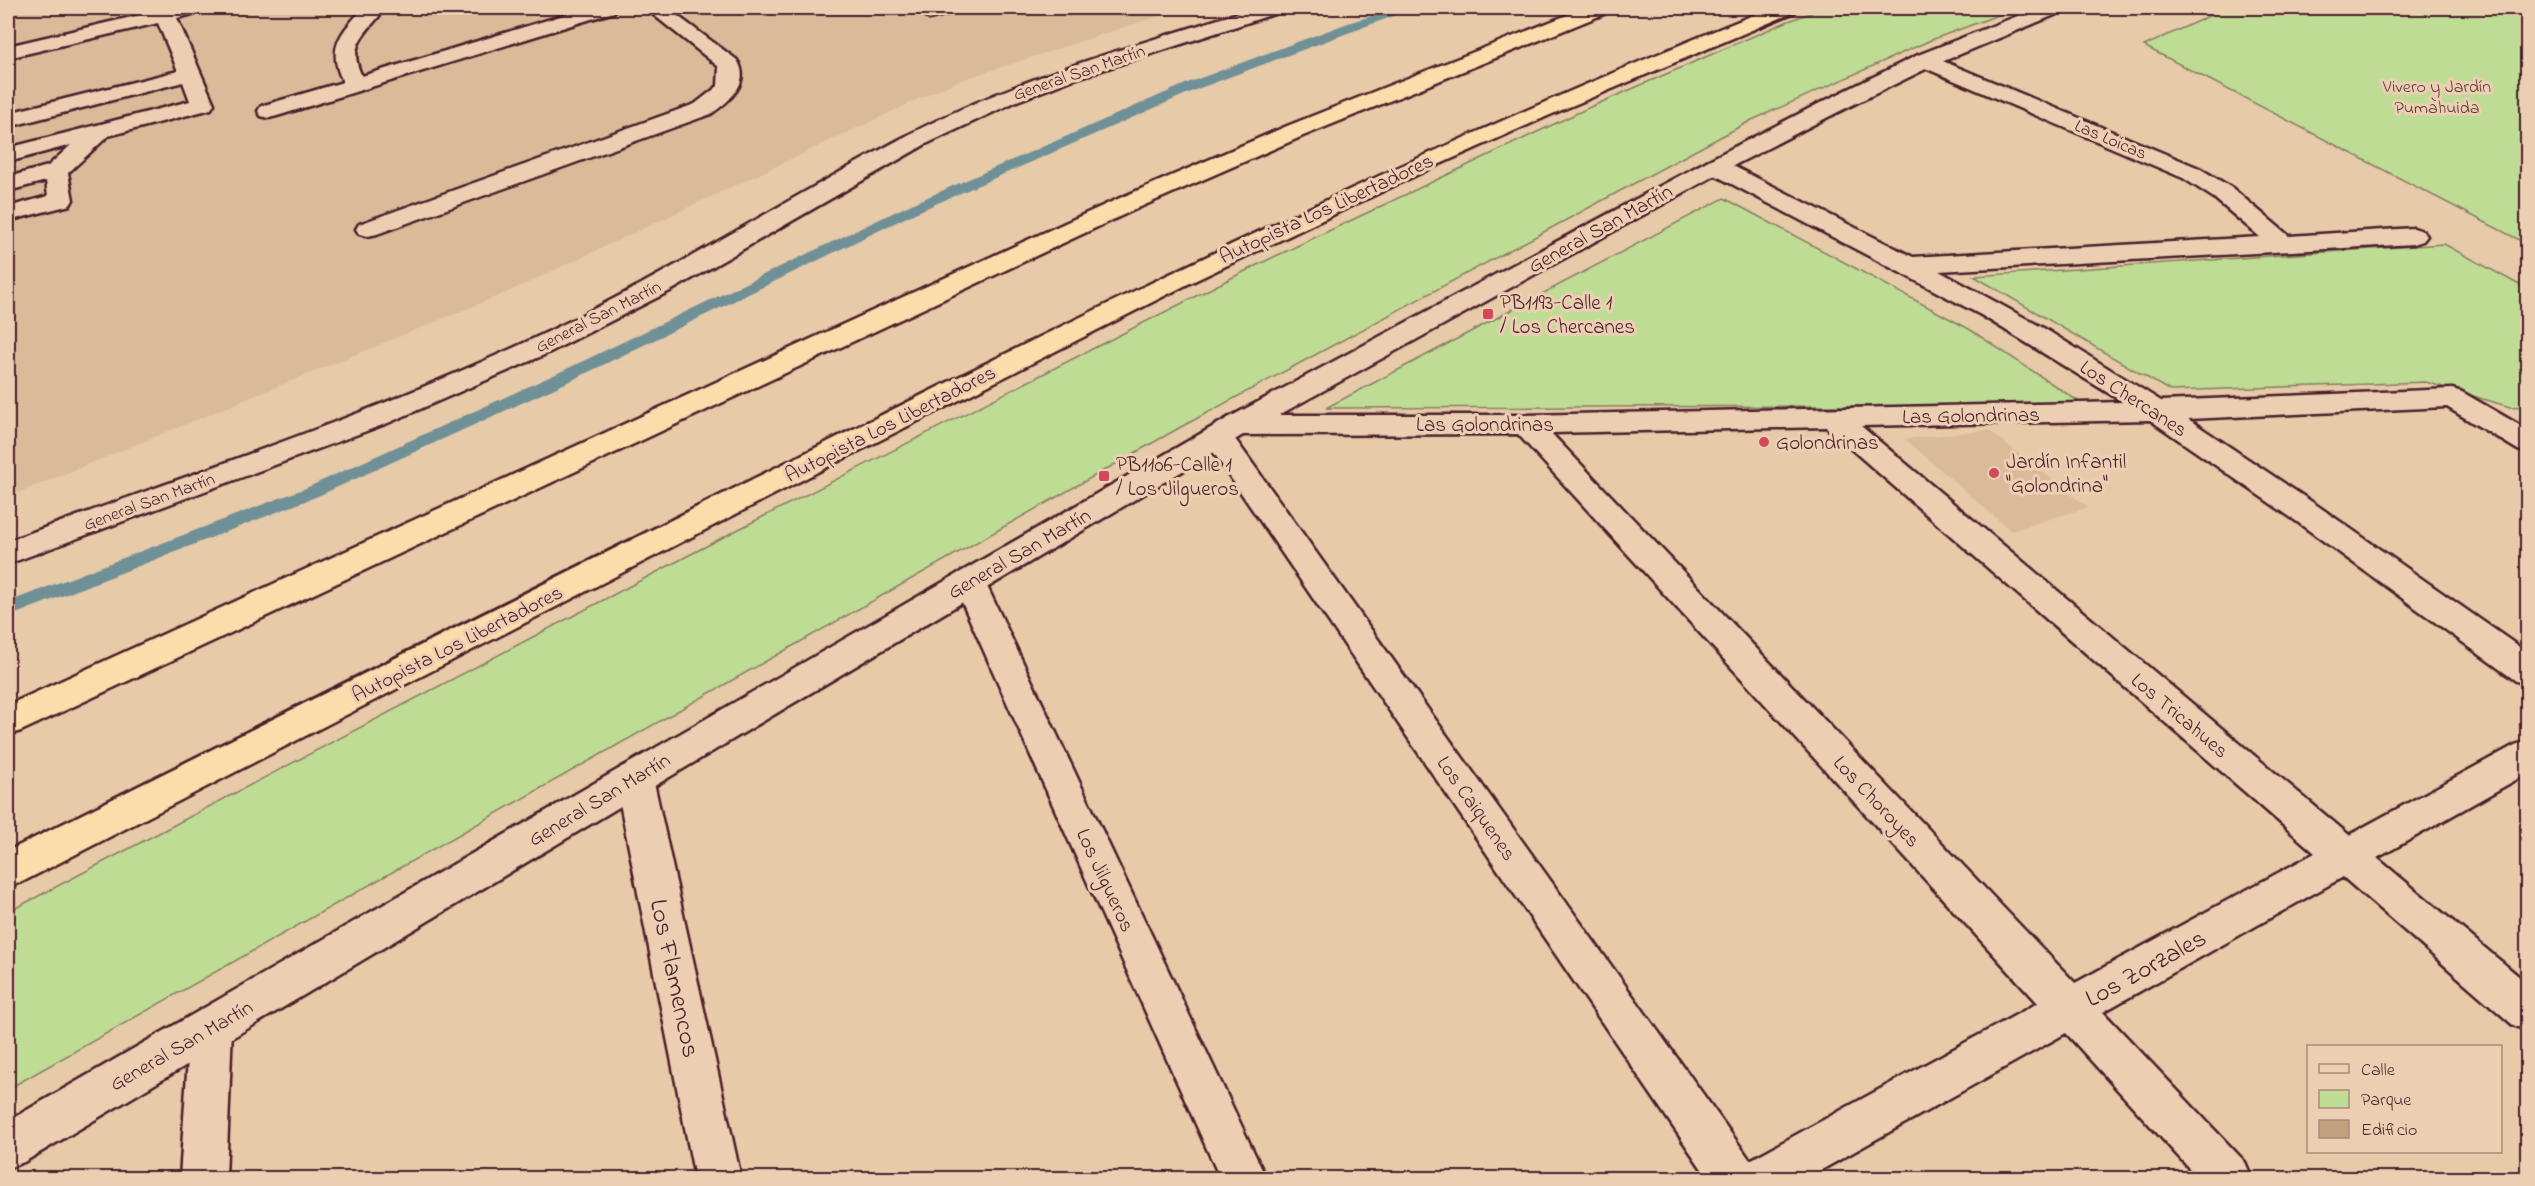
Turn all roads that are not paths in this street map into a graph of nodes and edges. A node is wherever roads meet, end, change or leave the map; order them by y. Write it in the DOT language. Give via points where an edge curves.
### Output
graph roads {
  1 [pos="194,8"];
  2 [pos="375,8"];
  3 [pos="607,8"];
  4 [pos="656,8"];
  5 [pos="1273,8"];
  6 [pos="1602,8"];
  7 [pos="1788,8"];
  8 [pos="2055,8"];
  9 [pos="165,15"];
  10 [pos="8,52"];
  11 [pos="1926,60"];
  12 [pos="190,74"];
  13 [pos="355,84"];
  14 [pos="269,111"];
  15 [pos="8,120"];
  16 [pos="103,130"];
  17 [pos="8,155"];
  18 [pos="1715,166"];
  19 [pos="56,171"];
  20 [pos="8,184"];
  21 [pos="8,214"];
  22 [pos="368,229"];
  23 [pos="2414,236"];
  24 [pos="2282,243"];
  25 [pos="1908,265"];
  26 [pos="2154,411"];
  27 [pos="1833,418"];
  28 [pos="1526,424"];
  29 [pos="1228,431"];
  30 [pos="2528,443"];
  31 [pos="8,553"];
  32 [pos="969,582"];
  33 [pos="2528,672"];
  34 [pos="8,721"];
  35 [pos="2528,755"];
  36 [pos="634,778"];
  37 [pos="2346,856"];
  38 [pos="8,870"];
  39 [pos="2070,1008"];
  40 [pos="2528,1011"];
  41 [pos="211,1028"];
  42 [pos="8,1146"];
  43 [pos="203,1179"];
  44 [pos="718,1179"];
  45 [pos="1244,1179"];
  46 [pos="1735,1179"];
  47 [pos="1763,1179"];
  48 [pos="2229,1179"];
  1 -- 9 [label="street"];
  2 -- 13 [label="street" via="348,38 344,52"];
  3 -- 13 [label="street"];
  4 -- 22 [label="street" via="729,65 729,88 718,99 703,109"];
  5 -- 31 [label="street, General San Martín" via="1009,96 918,139 663,284 534,349 378,416"];
  6 -- 34 [label="highway" via="1295,131 1129,203"];
  7 -- 38 [label="highway, Autopista Los Libertadores" via="1441,154 1153,290"];
  8 -- 11 [label="street, General San Martín"];
  9 -- 10 [label="street"];
  9 -- 12 [label="street"];
  11 -- 18 [label="street, General San Martín"];
  11 -- 24 [label="street, Las Loicas" via="2204,180"];
  12 -- 15 [label="street"];
  12 -- 16 [label="street" via="203,104"];
  13 -- 14 [label="street"];
  16 -- 17 [label="street"];
  16 -- 19 [label="street"];
  18 -- 25 [label="street, Los Chercanes"];
  18 -- 29 [label="street, General San Martín"];
  19 -- 20 [label="street"];
  19 -- 21 [label="street" via="61,200"];
  23 -- 24 [label="street"];
  24 -- 25 [label="street"];
  25 -- 26 [label="street, Los Chercanes" via="2080,362"];
  26 -- 27 [label="street, Las Golondrinas"];
  26 -- 30 [label="street, Las Golondrinas" via="2452,398"];
  26 -- 33 [label="street, Los Chercanes" via="2229,459"];
  27 -- 28 [label="street, Las Golondrinas"];
  27 -- 37 [label="street, Los Tricahues"];
  28 -- 29 [label="street, Las Golondrinas"];
  28 -- 39 [label="street, Los Choroyes"];
  29 -- 32 [label="street, General San Martín"];
  29 -- 46 [label="street, Los Caiquenes"];
  32 -- 36 [label="street, General San Martín"];
  32 -- 45 [label="street, Los Jilgueros"];
  35 -- 37 [label="street, Los Zorzales"];
  36 -- 41 [label="street, General San Martín"];
  36 -- 44 [label="street, Los Flamencos"];
  37 -- 39 [label="street, Los Zorzales"];
  37 -- 40 [label="street, Los Tricahues"];
  39 -- 47 [label="street, Los Zorzales"];
  39 -- 48 [label="street, Los Choroyes"];
  41 -- 42 [label="street, General San Martín"];
  41 -- 43 [label="street"];
}
